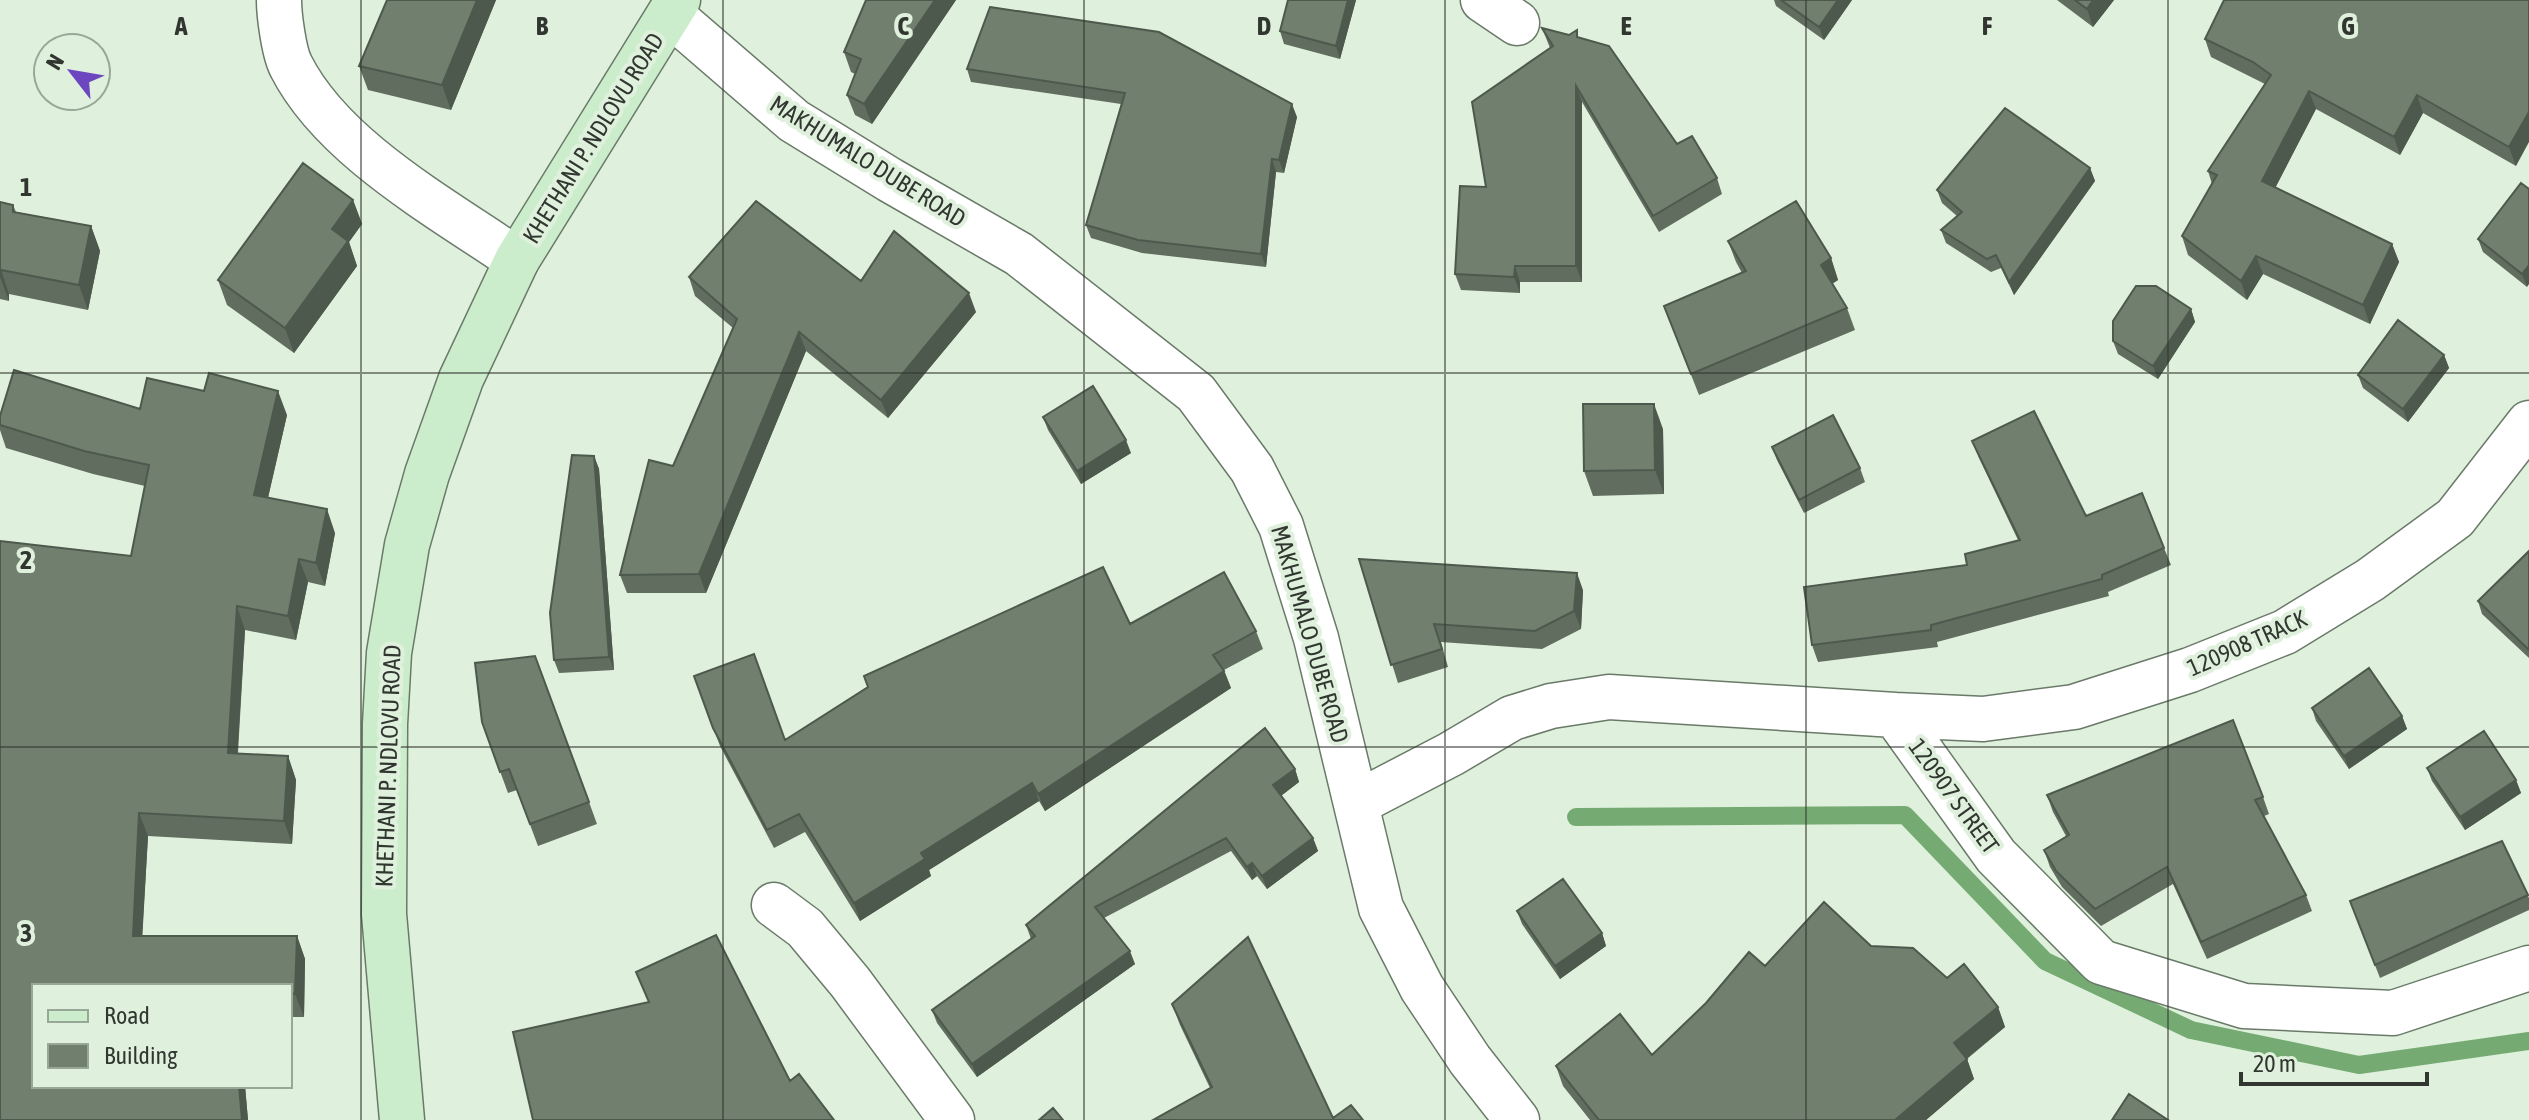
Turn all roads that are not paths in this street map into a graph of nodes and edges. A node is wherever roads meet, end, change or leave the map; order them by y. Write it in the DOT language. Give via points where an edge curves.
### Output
graph roads {
  1 [pos="279,0"];
  2 [pos="674,7"];
  3 [pos="517,260"];
  4 [pos="2529,423"];
  5 [pos="1895,715"];
  6 [pos="1357,803"];
  7 [pos="774,905"];
  8 [pos="2529,968"];
  9 [pos="402,1120"];
  10 [pos="952,1120"];
  11 [pos="1517,1120"];
  1 -- 3 [label="street" via="290,64 323,114 372,160"];
  2 -- 3 [label="street, KHETHANI P. NDLOVU ROAD"];
  2 -- 6 [label="street, MAKHUMALO DUBE ROAD" via="794,121 1019,254 1196,393 1252,469 1281,526 1316,638"];
  3 -- 9 [label="street, KHETHANI P. NDLOVU ROAD" via="461,379 427,474 407,545 389,653 384,914"];
  4 -- 5 [label="street, 120908 TRACK" via="2455,518 2370,580 2285,632 2074,707 1983,719"];
  5 -- 6 [label="street, 120907 STREET" via="1609,697 1551,706 1512,718"];
  5 -- 8 [label="street, 120907 STREET" via="1996,856 2101,962 2244,1006 2393,1013"];
  6 -- 11 [label="street, MAKHUMALO DUBE ROAD" via="1381,908 1422,988"];
  7 -- 10 [label="street" via="823,949"];
}
